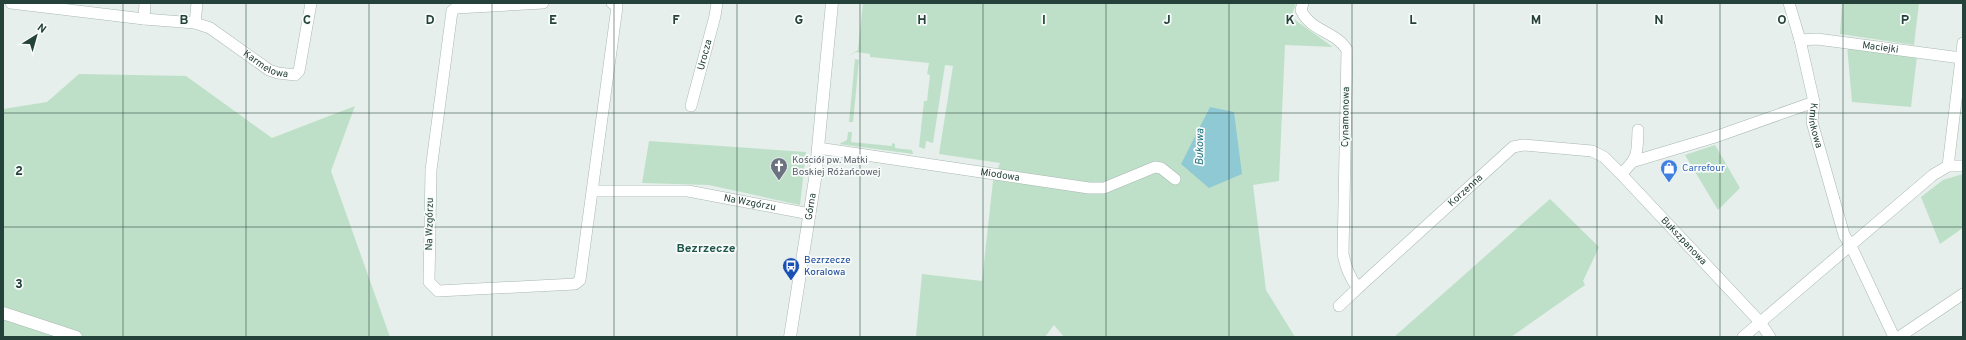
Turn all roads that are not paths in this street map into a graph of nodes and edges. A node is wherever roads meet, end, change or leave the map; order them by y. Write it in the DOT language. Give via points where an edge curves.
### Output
graph roads {
  1 [pos="11,3"];
  2 [pos="145,3"];
  3 [pos="197,3"];
  4 [pos="311,3"];
  5 [pos="543,3"];
  6 [pos="612,3"];
  7 [pos="716,3"];
  8 [pos="832,3"];
  9 [pos="1303,3"];
  10 [pos="1789,3"];
  11 [pos="144,19"];
  12 [pos="195,22"];
  13 [pos="1800,40"];
  14 [pos="1963,43"];
  15 [pos="1961,58"];
  16 [pos="1814,102"];
  17 [pos="691,106"];
  18 [pos="1638,130"];
  19 [pos="818,148"];
  20 [pos="1592,151"];
  21 [pos="1635,161"];
  22 [pos="1948,166"];
  23 [pos="1963,166"];
  24 [pos="1621,174"];
  25 [pos="1175,179"];
  26 [pos="594,191"];
  27 [pos="810,214"];
  28 [pos="1851,246"];
  29 [pos="1358,288"];
  30 [pos="1963,294"];
  31 [pos="1339,306"];
  32 [pos="3,313"];
  33 [pos="1760,322"];
  34 [pos="76,337"];
  35 [pos="790,337"];
  36 [pos="1743,337"];
  37 [pos="1770,337"];
  38 [pos="1894,337"];
  39 [pos="1899,337"];
  1 -- 11 [label="street, Karmelowa"];
  2 -- 11 [label="street"];
  3 -- 12 [label="street"];
  4 -- 12 [label="street, Karmelowa" via="299,71 295,75 273,72 210,28"];
  5 -- 26 [label="street, Na Wzgórzu" via="456,8 452,11 431,175 429,282 438,291 575,284 580,280"];
  6 -- 26 [label="street, Na Wzgórzu" via="617,6"];
  7 -- 17 [label="street, Urocza" via="714,21"];
  8 -- 19 [label="street, Górna"];
  9 -- 29 [label="street, Cynamonowa" via="1301,10 1306,21 1343,44 1347,50 1343,254 1346,268"];
  10 -- 13 [label="street, Kminkowa"];
  11 -- 12 [label="street, Karmelowa"];
  13 -- 15 [label="street, Maciejki" via="1817,39"];
  13 -- 16 [label="street, Kminkowa"];
  14 -- 15 [label="street"];
  15 -- 22 [label="street"];
  16 -- 21 [label="street" via="1715,137"];
  16 -- 28 [label="street, Kminkowa" via="1812,122 1844,235"];
  18 -- 21 [label="street"];
  19 -- 25 [label="street, Miodowa" via="1089,188 1104,188 1155,167 1161,168"];
  19 -- 27 [label="street, Górna"];
  20 -- 24 [label="street, Bukszpanowa" via="1604,157"];
  20 -- 29 [label="street, Korzenna" via="1523,145 1513,147"];
  21 -- 24 [label="street"];
  22 -- 23 [label="street"];
  22 -- 28 [label="street" via="1933,175"];
  24 -- 33 [label="street, Bukszpanowa"];
  26 -- 27 [label="street, Na Wzgórzu" via="688,191"];
  27 -- 35 [label="street, Górna"];
  28 -- 33 [label="street"];
  28 -- 38 [label="street, Kminkowa"];
  29 -- 31 [label="street, Korzenna"];
  30 -- 39 [label="street"];
  32 -- 34 [label="street"];
  33 -- 36 [label="street"];
  33 -- 37 [label="street, Bukszpanowa"];
}
